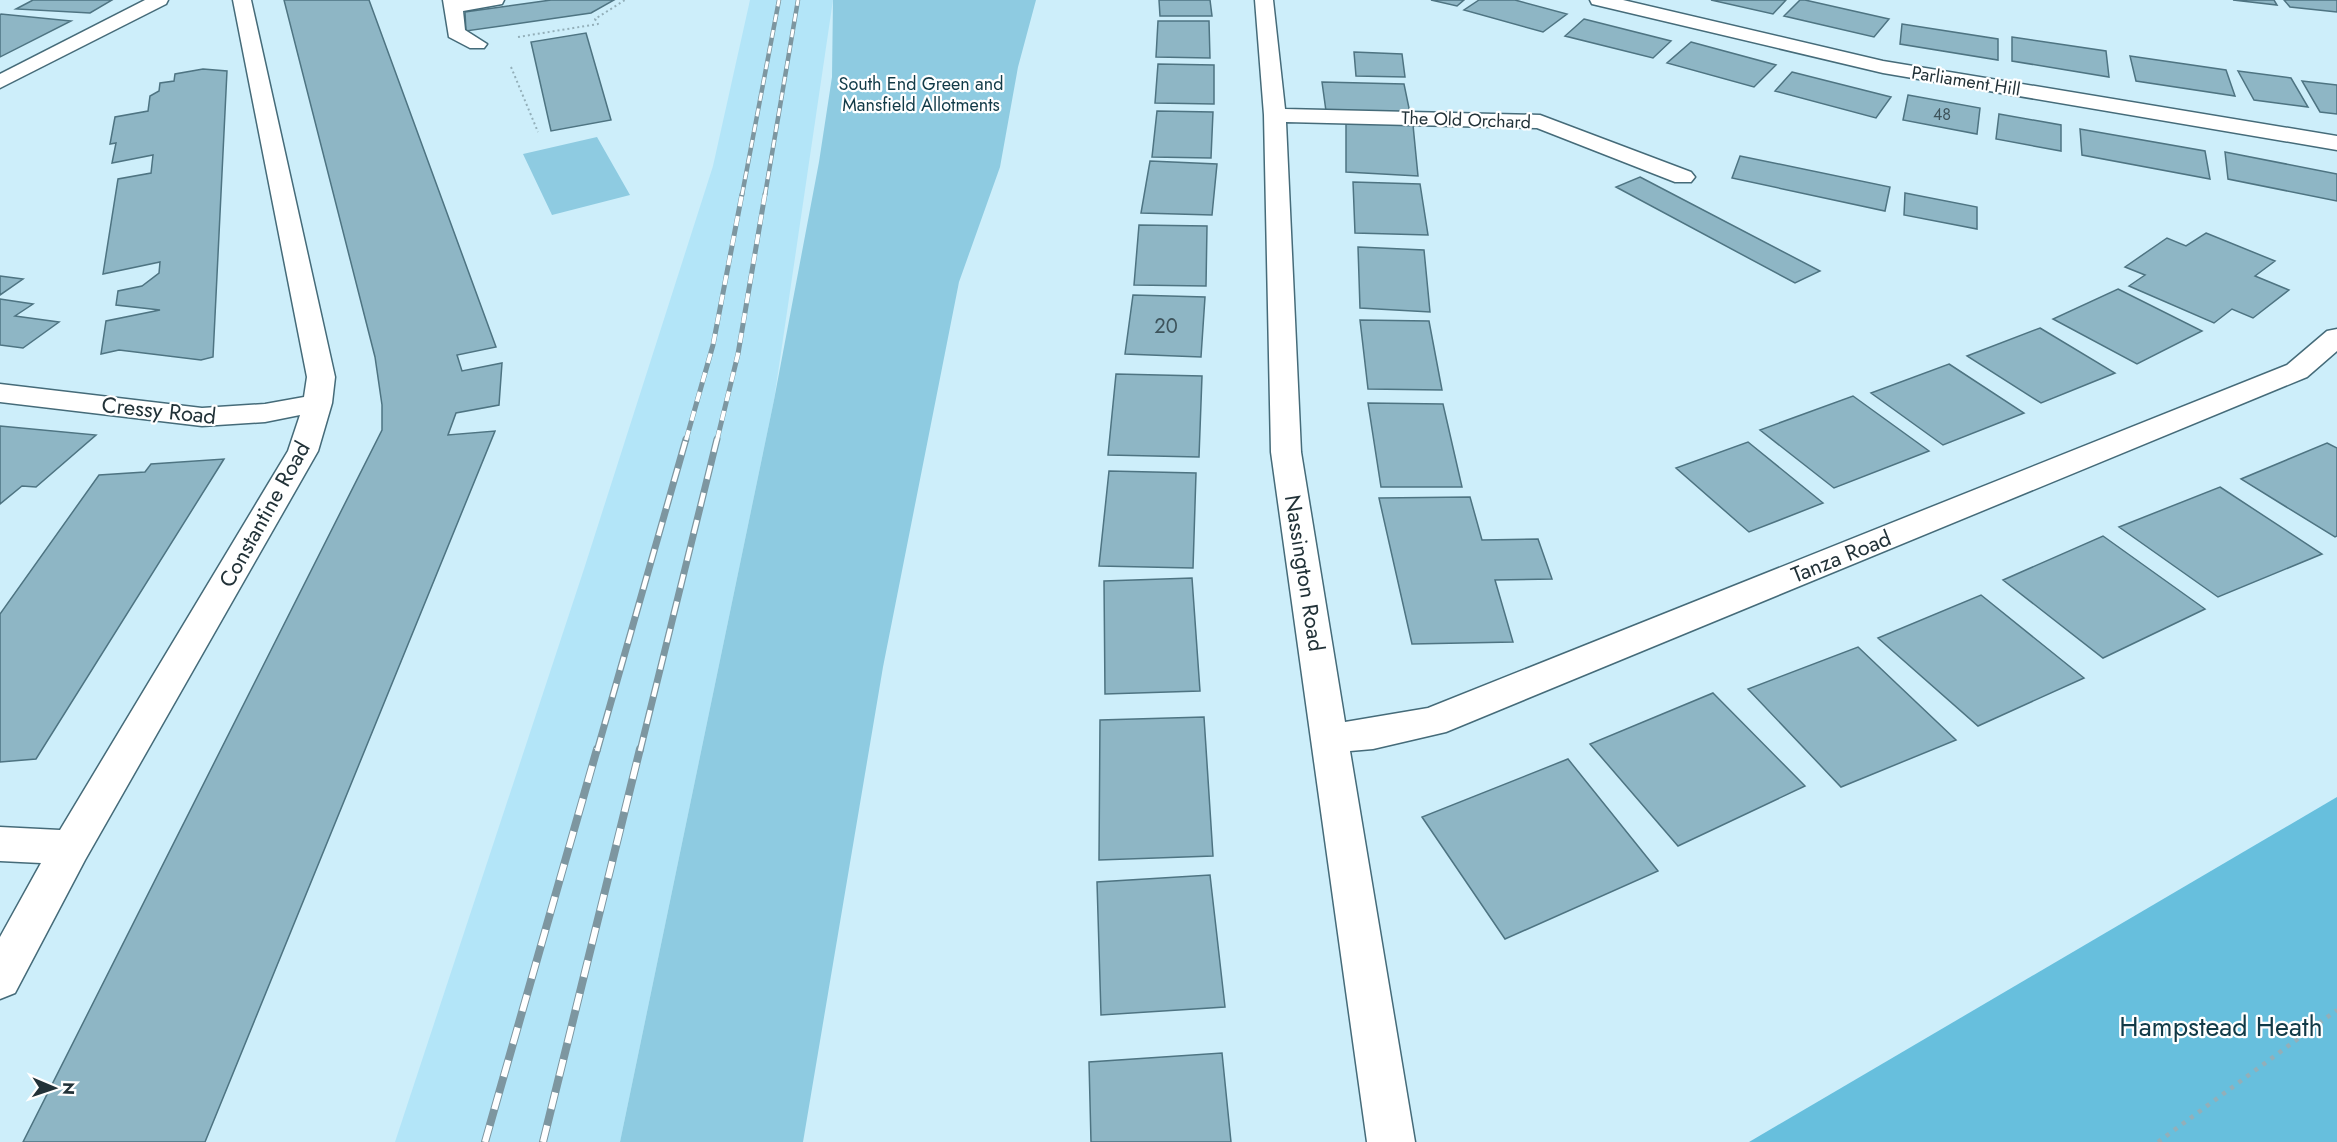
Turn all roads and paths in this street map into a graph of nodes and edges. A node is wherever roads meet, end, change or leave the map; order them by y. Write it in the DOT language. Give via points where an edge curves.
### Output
graph roads {
  1 [pos="159,0"];
  2 [pos="242,0"];
  3 [pos="495,0"];
  4 [pos="625,0"];
  5 [pos="1264,0"];
  6 [pos="1599,0"];
  7 [pos="453,3"];
  8 [pos="477,44"];
  9 [pos="515,44"];
  10 [pos="509,62"];
  11 [pos="0,82"];
  12 [pos="1275,115"];
  13 [pos="537,132"];
  14 [pos="2337,143"];
  15 [pos="1683,177"];
  16 [pos="2337,337"];
  17 [pos="0,393"];
  18 [pos="318,403"];
  19 [pos="1330,738"];
  20 [pos="0,844"];
  21 [pos="71,848"];
  22 [pos="0,980"];
  23 [pos="2337,1010"];
  24 [pos="1391,1142"];
  25 [pos="2158,1142"];
  1 -- 11 [label="street"];
  2 -- 18 [label="street, Constantine Road" via="321,377"];
  3 -- 7 [label="street"];
  4 -- 9 [label="path" via="595,19 598,24 516,38"];
  5 -- 12 [label="street, Nassington Road"];
  6 -- 14 [label="street, Parliament Hill" via="1883,67"];
  7 -- 8 [label="street" via="456,33"];
  10 -- 13 [label="path"];
  12 -- 15 [label="street, The Old Orchard" via="1540,122"];
  12 -- 19 [label="street, Nassington Road" via="1286,452"];
  16 -- 19 [label="street, Tanza Road" via="2297,370 1433,722"];
  17 -- 18 [label="street, Cressy Road" via="202,417 265,413"];
  18 -- 21 [label="street, Constantine Road" via="303,451"];
  19 -- 24 [label="street, Nassington Road"];
  20 -- 21 [label="street"];
  21 -- 22 [label="street, Constantine Road"];
  23 -- 25 [label="path"];
}
